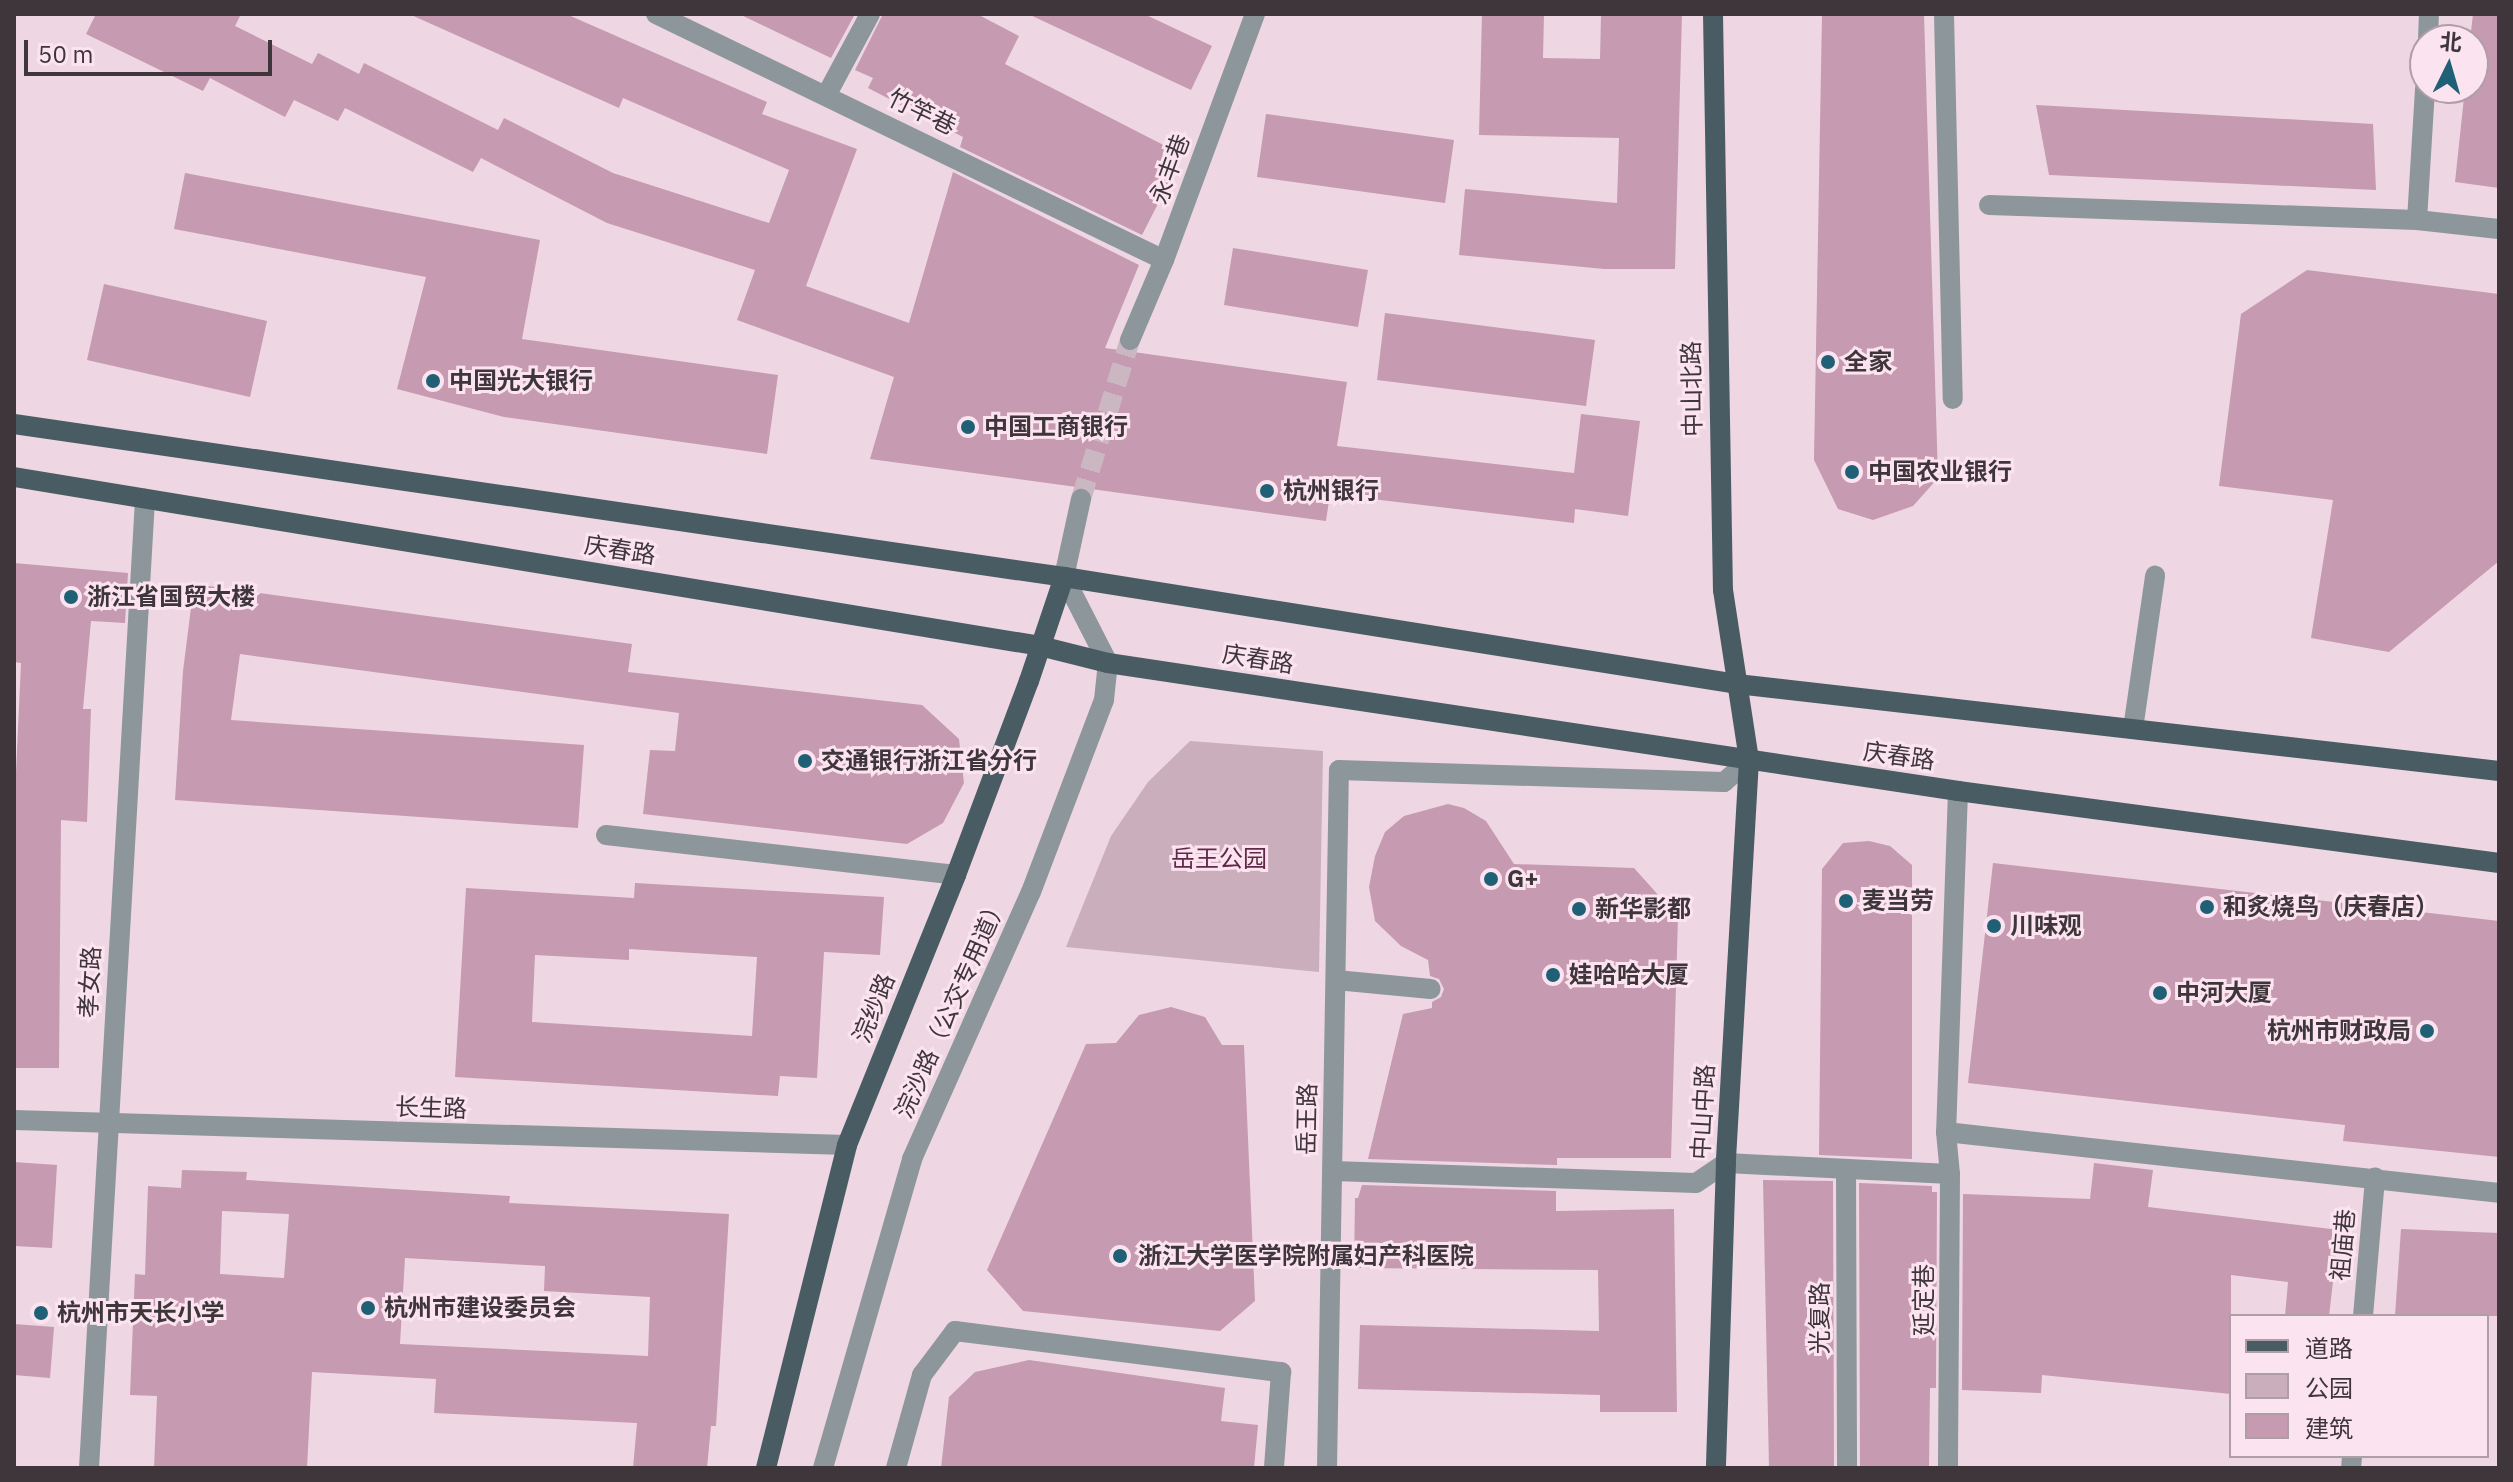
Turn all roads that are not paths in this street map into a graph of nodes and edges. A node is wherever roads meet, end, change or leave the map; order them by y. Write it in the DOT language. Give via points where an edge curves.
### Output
graph roads {
  1 [pos="656,14"];
  2 [pos="870,14"];
  3 [pos="1255,14"];
  4 [pos="1713,14"];
  5 [pos="1944,14"];
  6 [pos="827,94"];
  7 [pos="2424,104"];
  8 [pos="1989,205"];
  9 [pos="2417,220"];
  10 [pos="2499,229"];
  11 [pos="1164,260"];
  12 [pos="1130,340"];
  13 [pos="1953,399"];
  14 [pos="14,424"];
  15 [pos="14,477"];
  16 [pos="145,499"];
  17 [pos="1081,499"];
  18 [pos="2155,576"];
  19 [pos="1064,577"];
  20 [pos="1040,646"];
  21 [pos="1108,663"];
  22 [pos="1737,684"];
  23 [pos="2133,729"];
  24 [pos="1749,760"];
  25 [pos="2499,771"];
  26 [pos="1958,791"];
  27 [pos="606,835"];
  28 [pos="2499,863"];
  29 [pos="956,875"];
  30 [pos="1336,980"];
  31 [pos="1431,989"];
  32 [pos="14,1120"];
  33 [pos="107,1125"];
  34 [pos="1946,1132"];
  35 [pos="847,1145"];
  36 [pos="1726,1163"];
  37 [pos="1846,1169"];
  38 [pos="1333,1171"];
  39 [pos="1950,1174"];
  40 [pos="2375,1178"];
  41 [pos="2499,1193"];
  42 [pos="2363,1314"];
  43 [pos="89,1468"];
  44 [pos="766,1468"];
  45 [pos="823,1468"];
  46 [pos="896,1468"];
  47 [pos="1274,1468"];
  48 [pos="1327,1468"];
  49 [pos="1716,1468"];
  50 [pos="1847,1468"];
  51 [pos="1948,1468"];
  1 -- 6 [label="street, 竹竿巷"];
  2 -- 6 [label="street"];
  3 -- 11 [label="street, 永丰巷"];
  4 -- 22 [label="main road, 中山北路" via="1723,590"];
  5 -- 13 [label="street"];
  6 -- 11 [label="street, 竹竿巷"];
  7 -- 9 [label="street"];
  8 -- 9 [label="street"];
  9 -- 10 [label="street"];
  11 -- 12 [label="street, 永丰巷"];
  14 -- 19 [label="main road, 庆春路"];
  15 -- 16 [label="main road, 庆春路"];
  16 -- 20 [label="main road, 庆春路"];
  16 -- 33 [label="street, 孝女路"];
  17 -- 19 [label="street"];
  18 -- 23 [label="street"];
  19 -- 20 [label="main road, 浣纱路"];
  19 -- 21 [label="street"];
  19 -- 22 [label="main road, 庆春路"];
  20 -- 21 [label="main road, 庆春路"];
  20 -- 29 [label="main road, 浣纱路"];
  21 -- 24 [label="main road, 庆春路"];
  21 -- 45 [label="street, 浣沙路（公交专用道）" via="1104,700 1031,892 912,1159"];
  22 -- 23 [label="main road, 庆春路"];
  22 -- 24 [label="main road, 中山北路"];
  23 -- 25 [label="main road, 庆春路"];
  24 -- 26 [label="main road, 庆春路"];
  24 -- 30 [label="street, 岳王路" via="1724,782 1339,770"];
  24 -- 36 [label="main road, 中山中路"];
  26 -- 28 [label="main road, 庆春路"];
  26 -- 34 [label="street, 延定巷"];
  27 -- 29 [label="street"];
  29 -- 35 [label="main road, 浣纱路"];
  30 -- 31 [label="street"];
  30 -- 38 [label="street, 岳王路"];
  32 -- 33 [label="street, 长生路"];
  33 -- 35 [label="street, 长生路"];
  33 -- 43 [label="street, 孝女路"];
  34 -- 39 [label="street, 延定巷"];
  34 -- 40 [label="street"];
  35 -- 44 [label="main road, 浣纱路"];
  36 -- 37 [label="street"];
  36 -- 38 [label="street" via="1696,1183"];
  36 -- 49 [label="main road, 中山中路"];
  37 -- 39 [label="street"];
  37 -- 50 [label="street, 光复路"];
  38 -- 48 [label="street, 岳王路"];
  39 -- 51 [label="street, 延定巷"];
  40 -- 41 [label="street"];
  40 -- 42 [label="street, 祖庙巷"];
  46 -- 47 [label="street" via="922,1375 955,1331 1281,1372"];
}
